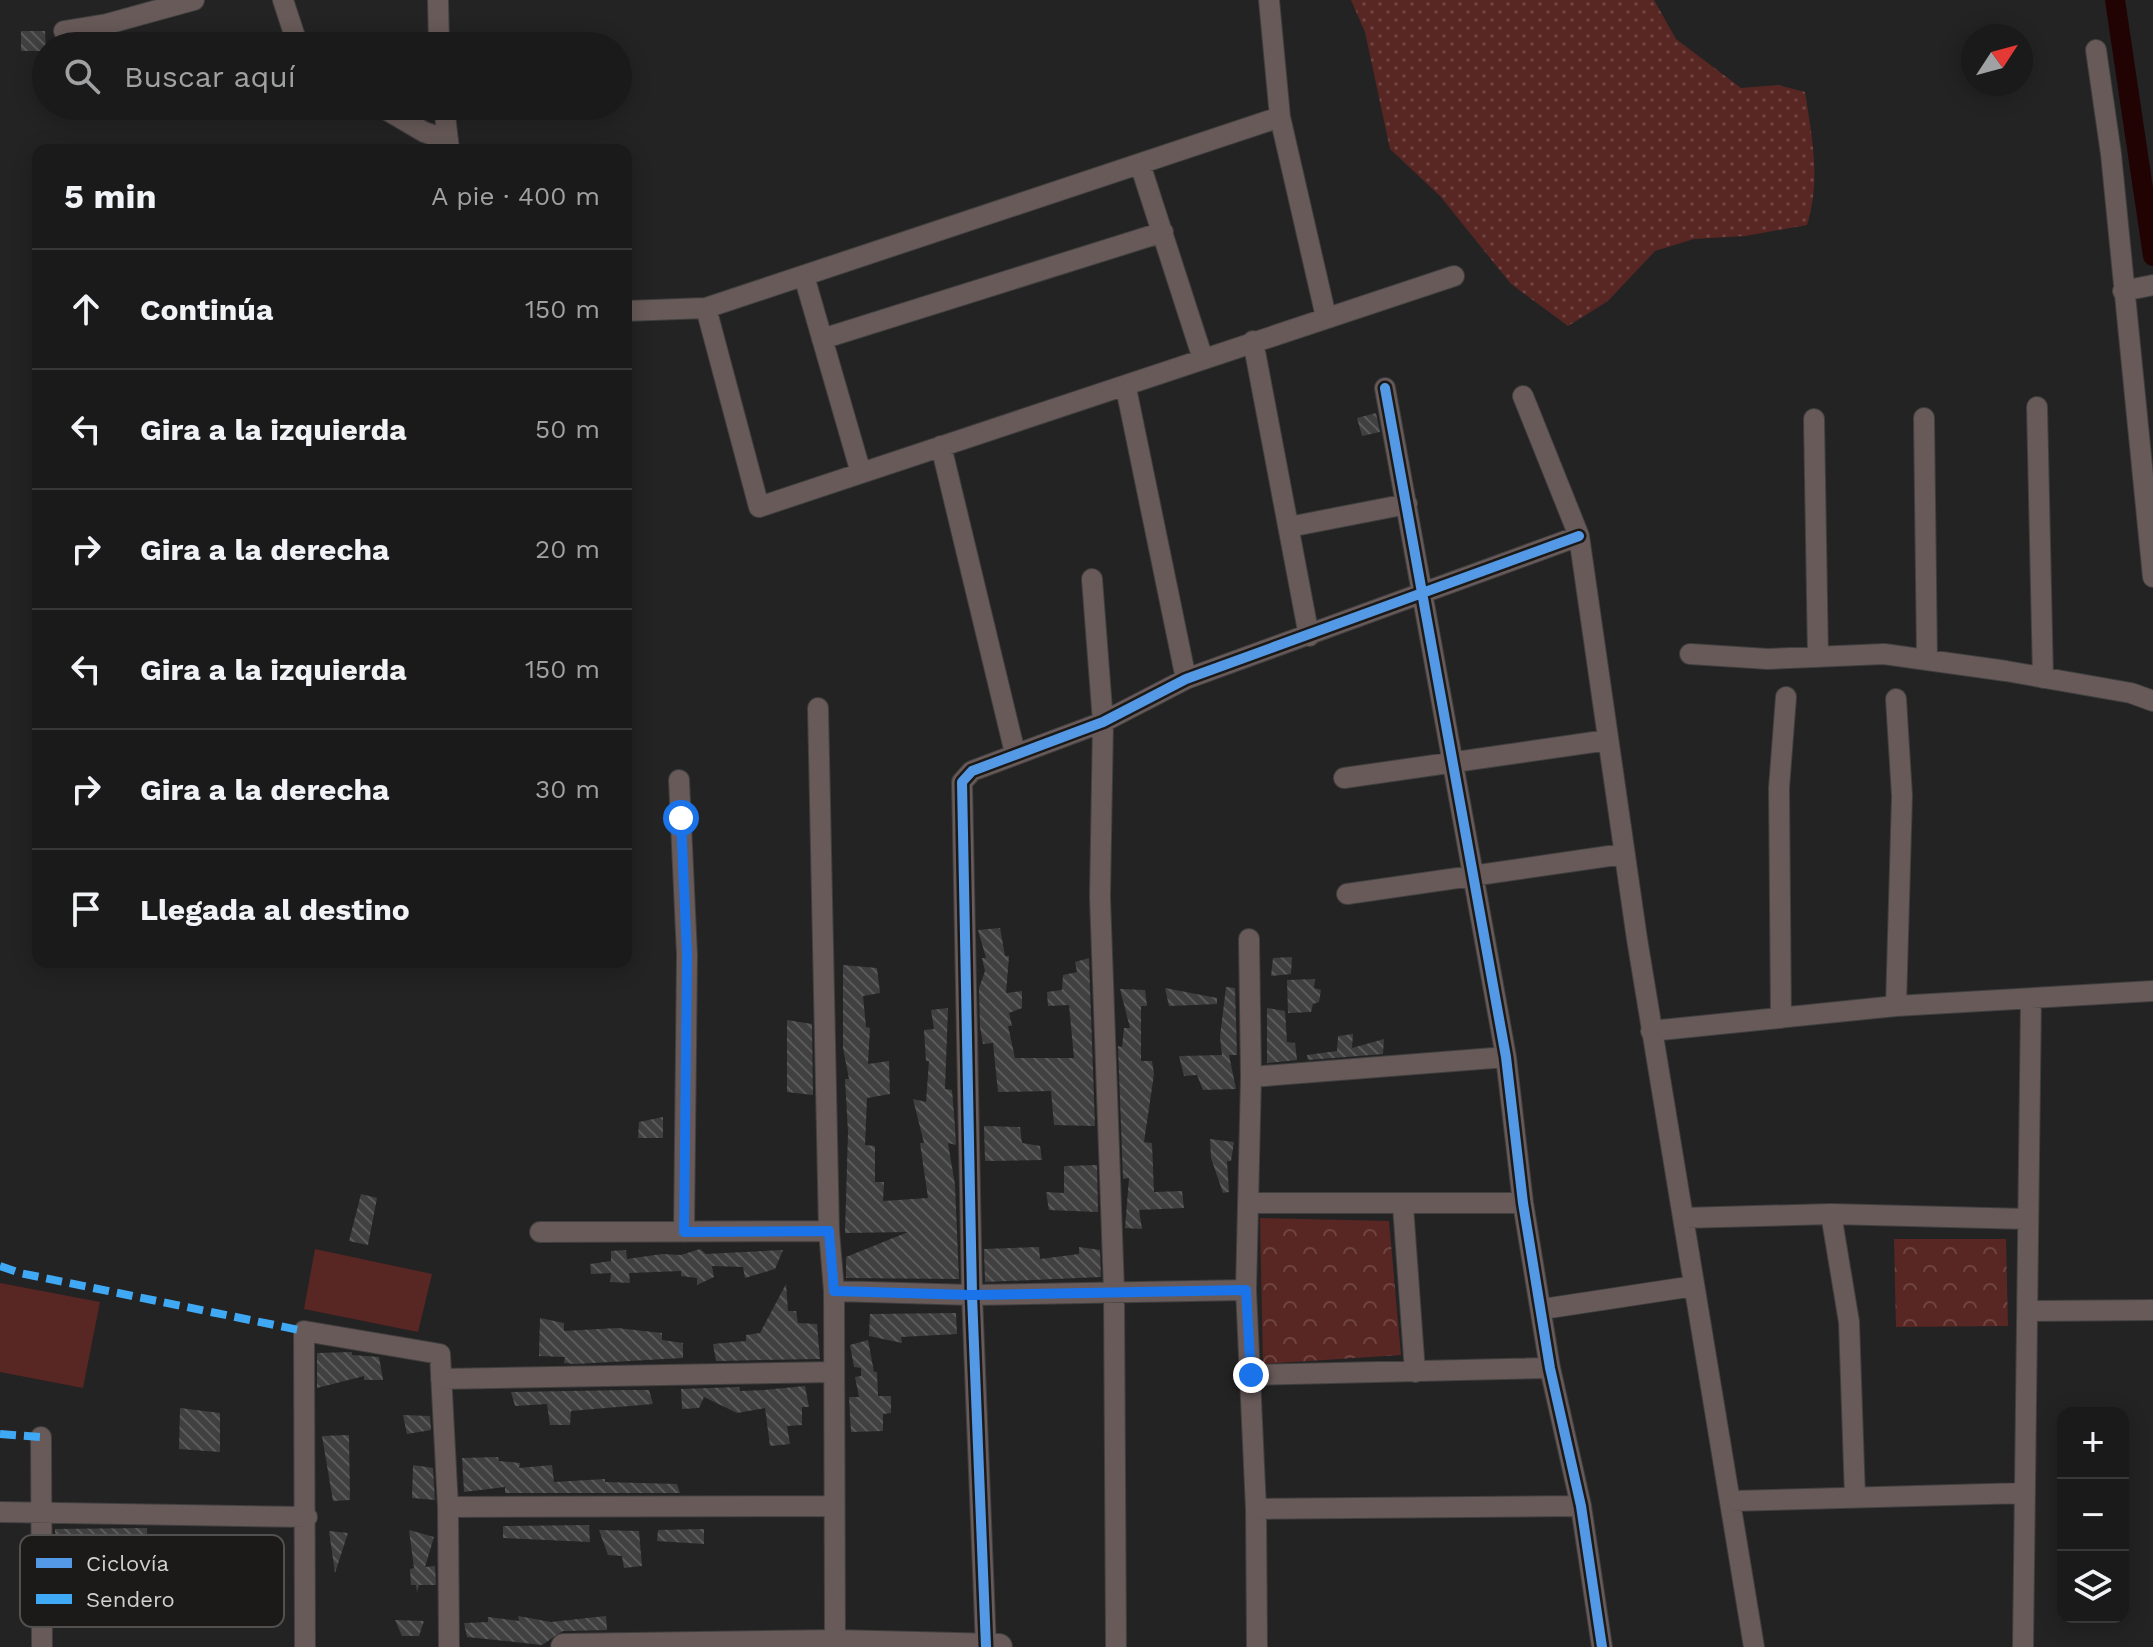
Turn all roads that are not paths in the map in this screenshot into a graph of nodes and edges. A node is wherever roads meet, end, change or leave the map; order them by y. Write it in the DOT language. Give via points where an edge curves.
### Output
graph roads {
  1 [pos="194,0"];
  2 [pos="283,0"];
  3 [pos="438,0"];
  4 [pos="1269,0"];
  5 [pos="64,31"];
  6 [pos="293,32"];
  7 [pos="439,32"];
  8 [pos="2096,50"];
  9 [pos="1280,117"];
  10 [pos="404,120"];
  11 [pos="445,120"];
  12 [pos="446,144"];
  13 [pos="448,144"];
  14 [pos="1140,164"];
  15 [pos="1163,232"];
  16 [pos="804,276"];
  17 [pos="1454,276"];
  18 [pos="2153,285"];
  19 [pos="2123,291"];
  20 [pos="706,308"];
  21 [pos="632,311"];
  22 [pos="1326,317"];
  23 [pos="822,339"];
  24 [pos="1253,341"];
  25 [pos="1203,359"];
  26 [pos="1126,388"];
  27 [pos="1385,388"];
  28 [pos="1523,396"];
  29 [pos="2037,407"];
  30 [pos="1924,418"];
  31 [pos="1814,419"];
  32 [pos="941,446"];
  33 [pos="861,473"];
  34 [pos="1407,504"];
  35 [pos="1289,527"];
  36 [pos="1579,536"];
  37 [pos="2153,577"];
  38 [pos="1092,579"];
  39 [pos="1424,595"];
  40 [pos="1309,636"];
  41 [pos="1690,654"];
  42 [pos="1818,657"];
  43 [pos="1927,660"];
  44 [pos="2043,678"];
  45 [pos="1186,679"];
  46 [pos="1786,697"];
  47 [pos="1896,699"];
  48 [pos="2153,701"];
  49 [pos="818,708"];
  50 [pos="1103,722"];
  51 [pos="1608,740"];
  52 [pos="1015,753"];
  53 [pos="1453,762"];
  54 [pos="1344,778"];
  55 [pos="679,780"];
  56 [pos="1623,854"];
  57 [pos="1473,878"];
  58 [pos="1347,894"];
  59 [pos="1249,939"];
  60 [pos="2153,991"];
  61 [pos="2031,999"];
  62 [pos="1896,1006"];
  63 [pos="1781,1018"];
  64 [pos="1651,1031"];
  65 [pos="1506,1057"];
  66 [pos="1251,1077"];
  67 [pos="1249,1203"];
  68 [pos="1523,1203"];
  69 [pos="1403,1206"];
  70 [pos="1831,1214"];
  71 [pos="1683,1218"];
  72 [pos="2027,1219"];
  73 [pos="829,1231"];
  74 [pos="540,1232"];
  75 [pos="684,1232"];
  76 [pos="1694,1286"];
  77 [pos="1114,1290"];
  78 [pos="1246,1290"];
  79 [pos="834,1291"];
  80 [pos="972,1295"];
  81 [pos="1543,1309"];
  82 [pos="2153,1310"];
  83 [pos="2028,1311"];
  84 [pos="1550,1368"];
  85 [pos="834,1372"];
  86 [pos="1415,1372"];
  87 [pos="1251,1375"];
  88 [pos="441,1379"];
  89 [pos="41,1437"];
  90 [pos="2024,1493"];
  91 [pos="1855,1497"];
  92 [pos="1730,1501"];
  93 [pos="834,1506"];
  94 [pos="1581,1506"];
  95 [pos="448,1507"];
  96 [pos="1256,1509"];
  97 [pos="0,1512"];
  98 [pos="42,1512"];
  99 [pos="307,1517"];
  100 [pos="42,1535"];
  101 [pos="835,1645"];
  102 [pos="305,1647"];
  103 [pos="449,1647"];
  104 [pos="564,1647"];
  105 [pos="607,1647"];
  106 [pos="985,1647"];
  107 [pos="999,1647"];
  108 [pos="1116,1647"];
  109 [pos="1257,1647"];
  110 [pos="1602,1647"];
  111 [pos="1754,1647"];
  112 [pos="2023,1647"];
  1 -- 5 [label="street"];
  2 -- 6 [label="street"];
  3 -- 7 [label="street"];
  4 -- 9 [label="street"];
  8 -- 19 [label="street"];
  9 -- 14 [label="street"];
  9 -- 22 [label="street"];
  10 -- 12 [label="street"];
  11 -- 13 [label="street"];
  14 -- 15 [label="street"];
  14 -- 16 [label="street"];
  15 -- 23 [label="street"];
  15 -- 25 [label="street"];
  16 -- 20 [label="street"];
  16 -- 23 [label="street"];
  17 -- 22 [label="street"];
  18 -- 19 [label="street"];
  19 -- 37 [label="street"];
  20 -- 21 [label="street"];
  20 -- 33 [label="street" via="759,507"];
  22 -- 24 [label="street"];
  23 -- 33 [label="street"];
  24 -- 25 [label="street"];
  24 -- 35 [label="street"];
  25 -- 26 [label="street"];
  26 -- 32 [label="street"];
  26 -- 45 [label="street"];
  27 -- 34 [label="street"];
  28 -- 36 [label="street"];
  29 -- 44 [label="street"];
  30 -- 43 [label="street"];
  31 -- 42 [label="street"];
  32 -- 33 [label="street"];
  32 -- 52 [label="street"];
  34 -- 35 [label="street"];
  34 -- 39 [label="street"];
  35 -- 40 [label="street"];
  36 -- 39 [label="street"];
  36 -- 51 [label="street"];
  38 -- 50 [label="street"];
  39 -- 40 [label="street"];
  39 -- 53 [label="street"];
  40 -- 45 [label="street"];
  41 -- 42 [label="street"];
  42 -- 43 [label="street" via="1884,654"];
  43 -- 44 [label="street"];
  44 -- 48 [label="street"];
  45 -- 50 [label="street"];
  46 -- 63 [label="street" via="1779,788"];
  47 -- 62 [label="street" via="1902,796"];
  49 -- 73 [label="street"];
  50 -- 52 [label="street"];
  50 -- 77 [label="street" via="1100,897"];
  51 -- 53 [label="street"];
  51 -- 56 [label="street"];
  52 -- 80 [label="street" via="972,771 962,782 960,795"];
  53 -- 54 [label="street"];
  53 -- 57 [label="street"];
  55 -- 75 [label="street" via="687,955"];
  56 -- 57 [label="street"];
  56 -- 64 [label="street"];
  57 -- 58 [label="street"];
  57 -- 65 [label="street"];
  59 -- 66 [label="street"];
  60 -- 61 [label="street"];
  61 -- 62 [label="street"];
  61 -- 72 [label="street"];
  62 -- 63 [label="street"];
  63 -- 64 [label="street"];
  64 -- 71 [label="street"];
  65 -- 66 [label="street"];
  65 -- 68 [label="street"];
  66 -- 67 [label="street"];
  67 -- 69 [label="street"];
  67 -- 78 [label="street"];
  68 -- 69 [label="street"];
  68 -- 81 [label="street"];
  69 -- 86 [label="street"];
  70 -- 71 [label="street"];
  70 -- 72 [label="street"];
  70 -- 91 [label="street" via="1849,1322"];
  71 -- 76 [label="street"];
  72 -- 83 [label="street"];
  73 -- 75 [label="street"];
  73 -- 79 [label="street"];
  74 -- 75 [label="street"];
  76 -- 81 [label="street"];
  76 -- 92 [label="street"];
  77 -- 78 [label="street"];
  77 -- 80 [label="street"];
  77 -- 108 [label="street"];
  78 -- 87 [label="street"];
  79 -- 80 [label="street"];
  79 -- 85 [label="street"];
  80 -- 106 [label="street"];
  81 -- 84 [label="street"];
  82 -- 83 [label="street"];
  83 -- 90 [label="street"];
  84 -- 86 [label="street"];
  84 -- 94 [label="street"];
  85 -- 88 [label="street"];
  85 -- 93 [label="street"];
  86 -- 87 [label="street"];
  87 -- 96 [label="street"];
  88 -- 95 [label="street"];
  88 -- 99 [label="street" via="440,1354 304,1331"];
  89 -- 98 [label="street"];
  90 -- 91 [label="street"];
  90 -- 112 [label="street"];
  91 -- 92 [label="street"];
  92 -- 111 [label="street"];
  93 -- 95 [label="street"];
  93 -- 101 [label="street"];
  94 -- 96 [label="street"];
  94 -- 110 [label="street"];
  95 -- 103 [label="street"];
  96 -- 109 [label="street"];
  97 -- 98 [label="street"];
  98 -- 99 [label="street"];
  98 -- 100 [label="street"];
  99 -- 102 [label="street"];
  101 -- 105 [label="street"];
  101 -- 106 [label="street"];
  104 -- 105 [label="street"];
  106 -- 107 [label="street"];
}
